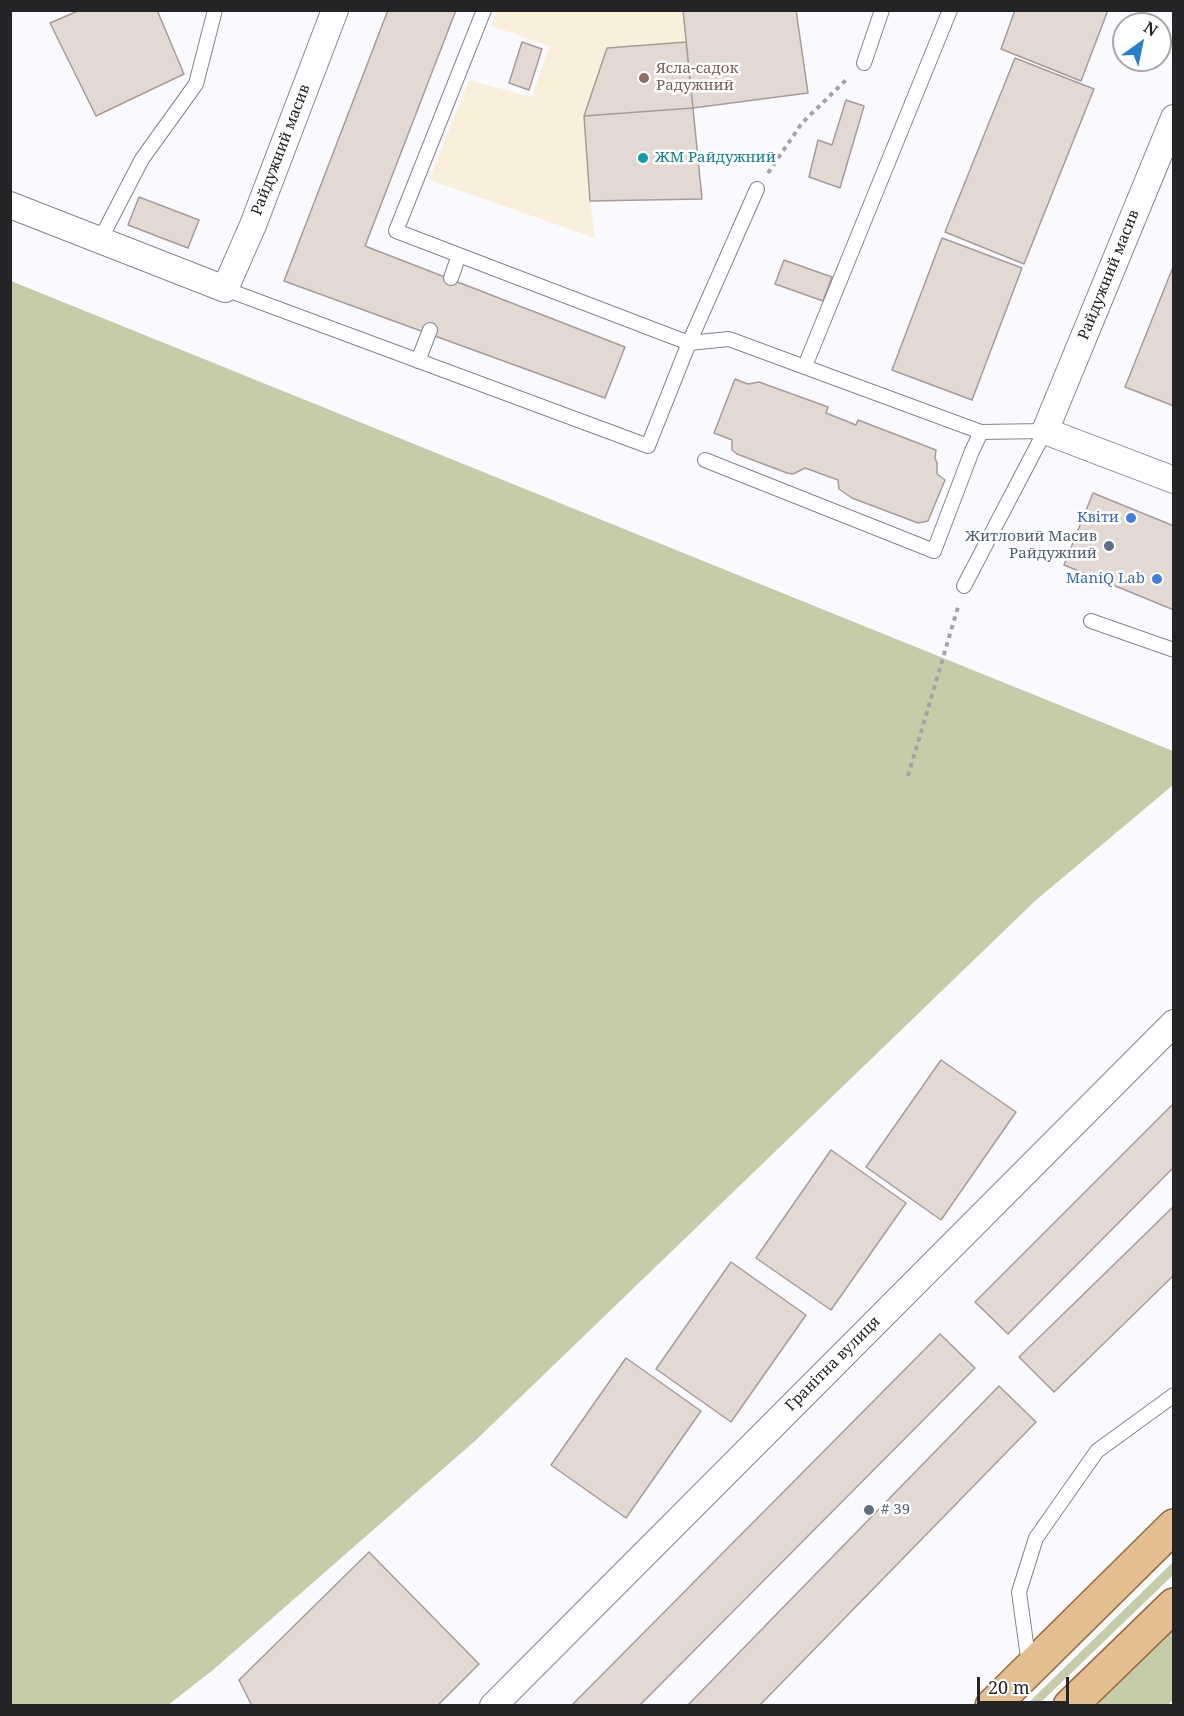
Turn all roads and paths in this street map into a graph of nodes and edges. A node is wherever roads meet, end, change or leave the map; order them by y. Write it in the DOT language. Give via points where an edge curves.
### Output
graph roads {
  1 [pos="215,10"];
  2 [pos="335,10"];
  3 [pos="483,10"];
  4 [pos="882,10"];
  5 [pos="950,10"];
  6 [pos="864,63"];
  7 [pos="1173,118"];
  8 [pos="757,189"];
  9 [pos="10,205"];
  10 [pos="100,240"];
  11 [pos="459,255"];
  12 [pos="451,278"];
  13 [pos="225,289"];
  14 [pos="430,330"];
  15 [pos="689,343"];
  16 [pos="418,361"];
  17 [pos="805,366"];
  18 [pos="1045,431"];
  19 [pos="981,432"];
  20 [pos="705,460"];
  21 [pos="1173,480"];
  22 [pos="964,586"];
  23 [pos="1091,621"];
  24 [pos="1173,650"];
  25 [pos="908,776"];
  26 [pos="1173,1023"];
  27 [pos="1173,1395"];
  28 [pos="1173,1526"];
  29 [pos="1173,1605"];
  30 [pos="1030,1668"];
  31 [pos="493,1706"];
  32 [pos="992,1706"];
  33 [pos="1070,1706"];
  1 -- 10 [label="lane" via="195,84 142,159"];
  2 -- 13 [label="street, Райдужний масив"];
  3 -- 11 [label="lane" via="396,231"];
  4 -- 6 [label="lane"];
  5 -- 17 [label="lane"];
  6 -- 8 [label="path" via="802,123"];
  7 -- 18 [label="street, Райдужний масив"];
  8 -- 15 [label="lane"];
  9 -- 10 [label="street"];
  10 -- 13 [label="street"];
  11 -- 12 [label="lane"];
  11 -- 15 [label="lane"];
  13 -- 16 [label="lane"];
  14 -- 16 [label="lane"];
  15 -- 16 [label="lane" via="648,446"];
  15 -- 17 [label="lane" via="729,339"];
  17 -- 19 [label="lane"];
  18 -- 19 [label="lane"];
  18 -- 21 [label="street"];
  18 -- 22 [label="lane"];
  19 -- 20 [label="lane" via="934,551"];
  22 -- 25 [label="path"];
  23 -- 24 [label="lane"];
  26 -- 31 [label="street, Гранітна вулиця"];
  27 -- 30 [label="lane" via="1096,1451 1036,1538 1019,1592"];
  28 -- 30 [label="main road"];
  29 -- 33 [label="main road"];
  30 -- 32 [label="main road"];
}
